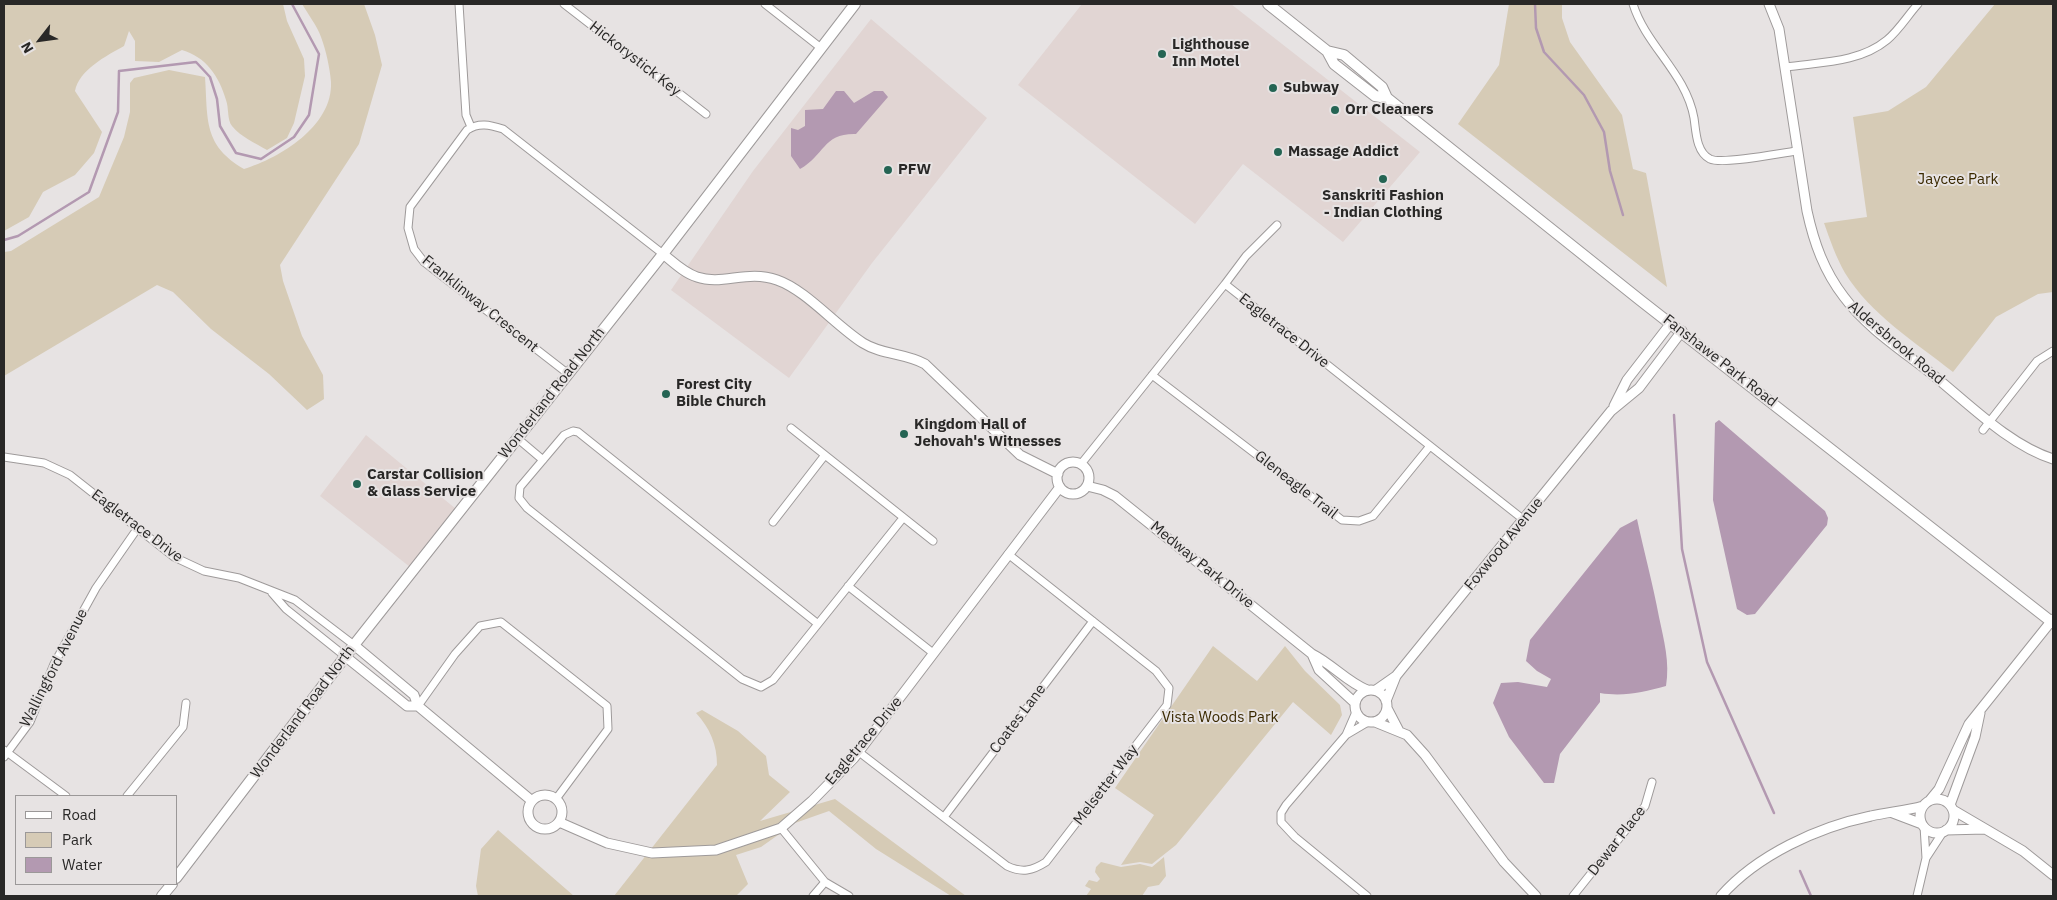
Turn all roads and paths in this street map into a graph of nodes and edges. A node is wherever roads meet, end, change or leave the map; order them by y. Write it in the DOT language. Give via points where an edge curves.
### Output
graph roads {
  1 [pos="459,4"];
  2 [pos="566,4"];
  3 [pos="765,4"];
  4 [pos="855,4"];
  5 [pos="1268,4"];
  6 [pos="1633,4"];
  7 [pos="1769,4"];
  8 [pos="1918,4"];
  9 [pos="821,48"];
  10 [pos="1786,67"];
  11 [pos="706,114"];
  12 [pos="472,127"];
  13 [pos="1797,151"];
  14 [pos="1277,225"];
  15 [pos="663,254"];
  16 [pos="1225,284"];
  17 [pos="1671,322"];
  18 [pos="1682,331"];
  19 [pos="2053,351"];
  20 [pos="567,373"];
  21 [pos="1152,375"];
  22 [pos="1611,411"];
  23 [pos="1990,420"];
  24 [pos="791,428"];
  25 [pos="1983,430"];
  26 [pos="517,438"];
  27 [pos="1430,446"];
  28 [pos="825,455"];
  29 [pos="4,457"];
  30 [pos="2053,459"];
  31 [pos="543,460"];
  32 [pos="1081,464"];
  33 [pos="1058,474"];
  34 [pos="1087,486"];
  35 [pos="1060,487"];
  36 [pos="903,518"];
  37 [pos="1524,520"];
  38 [pos="774,522"];
  39 [pos="137,529"];
  40 [pos="933,541"];
  41 [pos="1008,554"];
  42 [pos="848,586"];
  43 [pos="272,592"];
  44 [pos="1093,621"];
  45 [pos="2053,621"];
  46 [pos="818,624"];
  47 [pos="354,646"];
  48 [pos="933,653"];
  49 [pos="1312,654"];
  50 [pos="346,657"];
  51 [pos="1396,676"];
  52 [pos="1371,690"];
  53 [pos="186,703"];
  54 [pos="1387,704"];
  55 [pos="418,706"];
  56 [pos="1355,708"];
  57 [pos="1980,712"];
  58 [pos="1371,722"];
  59 [pos="1399,731"];
  60 [pos="1346,735"];
  61 [pos="859,752"];
  62 [pos="5,753"];
  63 [pos="1652,782"];
  64 [pos="65,795"];
  65 [pos="128,795"];
  66 [pos="556,799"];
  67 [pos="532,801"];
  68 [pos="1927,803"];
  69 [pos="1952,807"];
  70 [pos="1893,813"];
  71 [pos="944,817"];
  72 [pos="559,822"];
  73 [pos="1923,825"];
  74 [pos="781,828"];
  75 [pos="1986,829"];
  76 [pos="1945,831"];
  77 [pos="1926,858"];
  78 [pos="178,875"];
  79 [pos="2053,875"];
  80 [pos="825,882"];
  81 [pos="171,885"];
  82 [pos="162,896"];
  83 [pos="813,896"];
  84 [pos="849,896"];
  85 [pos="1367,896"];
  86 [pos="1536,896"];
  87 [pos="1573,896"];
  88 [pos="1720,896"];
  89 [pos="1917,896"];
  1 -- 12 [label="street" via="466,115"];
  2 -- 11 [label="street, Hickorystick Key"];
  3 -- 9 [label="street"];
  4 -- 9 [label="main road, Wonderland Road North"];
  5 -- 17 [label="main road, Fanshawe Park Road" via="1326,51 1334,64 1374,96 1387,98"];
  6 -- 13 [label="street" via="1641,24 1687,92 1698,144 1706,156 1711,160 1724,161"];
  7 -- 10 [label="street, Aldersbrook Road" via="1780,29"];
  8 -- 10 [label="street" via="1888,39 1868,53 1842,60"];
  9 -- 15 [label="main road, Wonderland Road North"];
  10 -- 13 [label="street, Aldersbrook Road"];
  12 -- 15 [label="street" via="490,125 503,129"];
  12 -- 20 [label="street, Franklinway Crescent" via="410,207 408,228 414,248 424,262"];
  13 -- 23 [label="street, Aldersbrook Road" via="1813,238 1824,268 1845,299 1883,335"];
  14 -- 16 [label="street" via="1246,256"];
  15 -- 20 [label="main road, Wonderland Road North"];
  15 -- 33 [label="street" via="698,278 717,280 753,275 787,284 864,343 913,357 925,364 1020,455"];
  16 -- 21 [label="street, Eagletrace Drive"];
  16 -- 27 [label="street, Eagletrace Drive"];
  17 -- 18 [label="main road, Fanshawe Park Road"];
  17 -- 22 [label="street, Foxwood Avenue" via="1626,380"];
  18 -- 22 [label="street, Foxwood Avenue" via="1638,388"];
  18 -- 45 [label="main road, Fanshawe Park Road"];
  19 -- 23 [label="street" via="2037,361"];
  20 -- 26 [label="main road, Wonderland Road North"];
  21 -- 27 [label="street, Gleneagle Trail" via="1342,520 1359,521 1373,516"];
  21 -- 32 [label="street, Eagletrace Drive"];
  22 -- 37 [label="street, Foxwood Avenue"];
  23 -- 25 [label="street"];
  23 -- 30 [label="street, Aldersbrook Road" via="2014,440"];
  24 -- 28 [label="street"];
  26 -- 31 [label="street"];
  26 -- 47 [label="main road, Wonderland Road North"];
  27 -- 37 [label="street, Eagletrace Drive"];
  28 -- 36 [label="street"];
  28 -- 38 [label="street"];
  29 -- 39 [label="street, Eagletrace Drive" via="44,463 70,475"];
  31 -- 46 [label="street" via="564,435 578,432"];
  31 -- 46 [label="street" via="520,487 519,498 527,508 749,683 761,687 773,680"];
  32 -- 33 [label="street" via="1069,462"];
  32 -- 34 [label="street" via="1088,474"];
  33 -- 35 [label="street"];
  34 -- 35 [label="street" via="1077,494 1064,492"];
  34 -- 49 [label="street, Medway Park Drive" via="1115,496"];
  35 -- 41 [label="street, Eagletrace Drive"];
  36 -- 40 [label="street"];
  36 -- 42 [label="street"];
  37 -- 51 [label="street, Foxwood Avenue"];
  39 -- 43 [label="street, Eagletrace Drive" via="174,557 204,571 239,578"];
  39 -- 62 [label="street, Wallingford Avenue" via="96,588 54,664 30,722"];
  41 -- 44 [label="street, Melsetter Way"];
  41 -- 48 [label="street, Eagletrace Drive"];
  42 -- 46 [label="street"];
  42 -- 48 [label="street"];
  43 -- 47 [label="street, Eagletrace Drive" via="295,600"];
  43 -- 50 [label="street, Eagletrace Drive" via="286,609"];
  44 -- 71 [label="street, Coates Lane"];
  44 -- 71 [label="street, Melsetter Way" via="1156,671 1169,688 1167,705 1046,862 1036,868 1020,872 1006,866"];
  45 -- 57 [label="street"];
  47 -- 50 [label="main road, Wonderland Road North"];
  47 -- 55 [label="street, Eagletrace Drive" via="414,695"];
  48 -- 61 [label="street, Eagletrace Drive"];
  49 -- 52 [label="street, Medway Park Drive" via="1327,661 1356,686"];
  49 -- 56 [label="street, Medway Park Drive" via="1319,670"];
  50 -- 55 [label="street, Eagletrace Drive" via="407,706"];
  50 -- 78 [label="main road, Wonderland Road North"];
  51 -- 52 [label="street, Foxwood Avenue"];
  51 -- 54 [label="street, Foxwood Avenue"];
  52 -- 54 [label="street"];
  52 -- 56 [label="street" via="1359,694"];
  53 -- 65 [label="street" via="183,728"];
  54 -- 58 [label="street" via="1383,717"];
  54 -- 59 [label="street"];
  55 -- 66 [label="street" via="455,654 480,626 501,622 607,706 608,729"];
  55 -- 67 [label="street, Eagletrace Drive"];
  56 -- 58 [label="street" via="1358,717"];
  56 -- 60 [label="street"];
  57 -- 68 [label="street" via="1969,724 1939,789"];
  57 -- 69 [label="street"];
  58 -- 59 [label="street"];
  58 -- 60 [label="street"];
  59 -- 86 [label="street" via="1425,755 1499,855"];
  60 -- 85 [label="street" via="1286,805 1281,822"];
  61 -- 71 [label="street, Melsetter Way"];
  61 -- 74 [label="street, Eagletrace Drive"];
  62 -- 64 [label="street"];
  63 -- 87 [label="street, Dewar Place" via="1645,806"];
  66 -- 67 [label="street" via="542,795"];
  66 -- 72 [label="street" via="562,811"];
  67 -- 72 [label="street" via="528,811 534,825 550,828"];
  68 -- 69 [label="street" via="1941,799"];
  68 -- 70 [label="street"];
  68 -- 73 [label="street" via="1920,814"];
  69 -- 75 [label="street"];
  69 -- 76 [label="street" via="1953,821"];
  70 -- 73 [label="street"];
  70 -- 88 [label="street" via="1859,819 1810,835 1766,859"];
  72 -- 74 [label="street, Eagletrace Drive" via="607,843 652,852 716,850"];
  73 -- 76 [label="street" via="1935,832"];
  73 -- 77 [label="street"];
  74 -- 80 [label="street"];
  75 -- 76 [label="street"];
  75 -- 79 [label="street" via="2023,851"];
  76 -- 77 [label="street"];
  77 -- 89 [label="street"];
  80 -- 83 [label="street"];
  80 -- 84 [label="street"];
  81 -- 82 [label="main road"];
}
